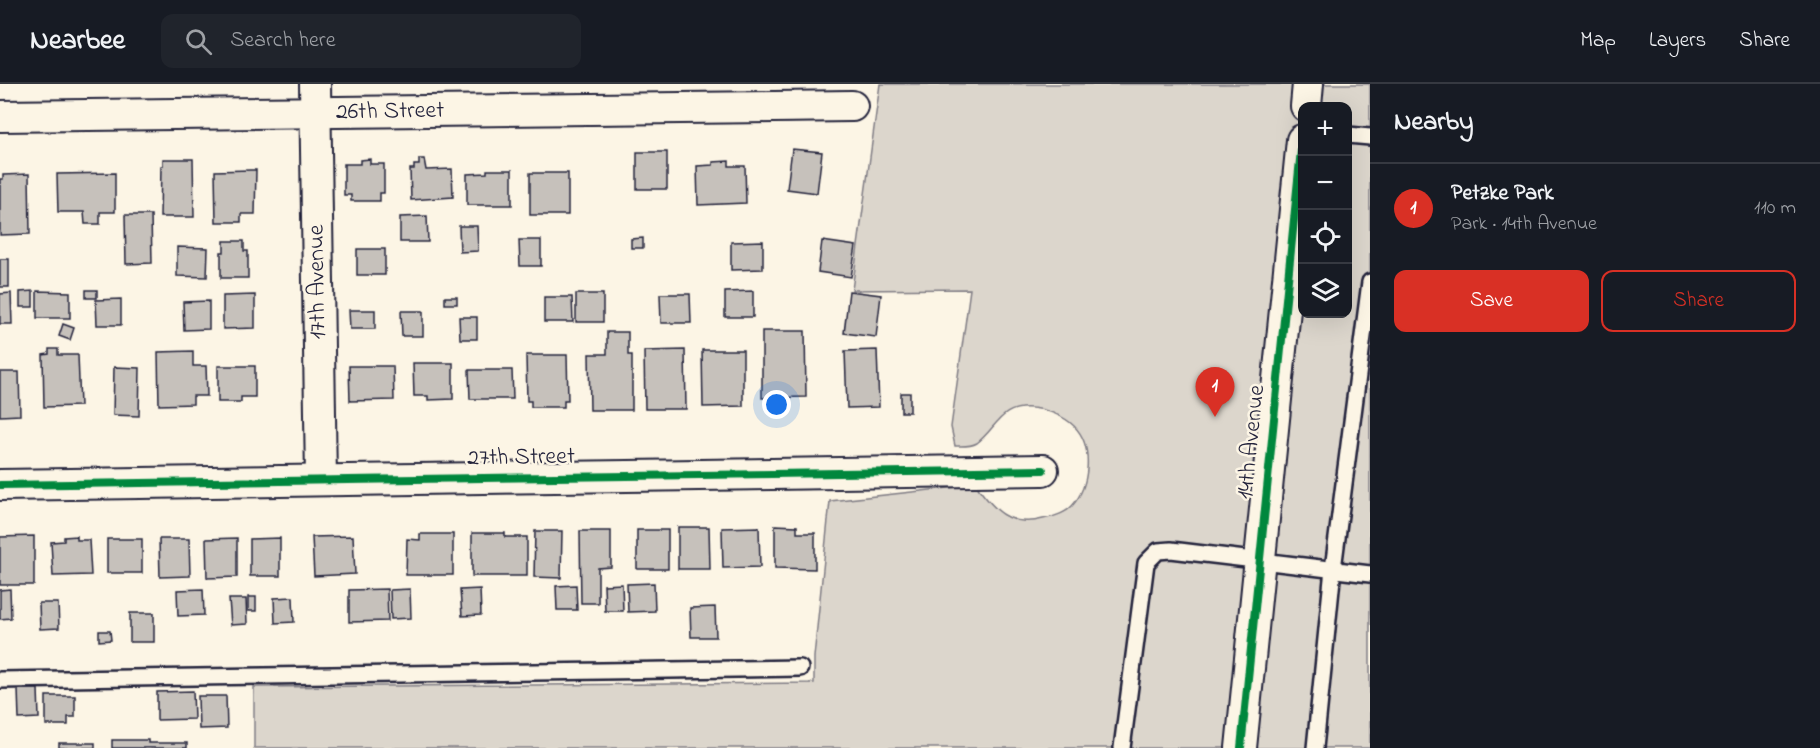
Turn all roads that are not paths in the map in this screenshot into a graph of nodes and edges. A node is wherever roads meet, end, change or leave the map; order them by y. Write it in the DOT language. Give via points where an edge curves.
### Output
graph roads {
  1 [pos="1308,84"];
  2 [pos="315,98"];
  3 [pos="1306,102"];
  4 [pos="852,106"];
  5 [pos="0,116"];
  6 [pos="1352,135"];
  7 [pos="1370,137"];
  8 [pos="1300,156"];
  9 [pos="1370,282"];
  10 [pos="1043,470"];
  11 [pos="321,480"];
  12 [pos="0,485"];
  13 [pos="1260,560"];
  14 [pos="1334,569"];
  15 [pos="1370,574"];
  16 [pos="800,668"];
  17 [pos="0,680"];
  18 [pos="1122,748"];
  19 [pos="1241,748"];
  20 [pos="1315,748"];
  1 -- 3 [label="street"];
  2 -- 4 [label="street, 26th Street"];
  2 -- 5 [label="street, 26th Street"];
  2 -- 11 [label="street, 17th Avenue"];
  6 -- 7 [label="lane"];
  8 -- 13 [label="street, 14th Avenue"];
  9 -- 14 [label="lane"];
  10 -- 11 [label="street, 27th Street"];
  11 -- 12 [label="street, 27th Street"];
  13 -- 14 [label="lane"];
  13 -- 18 [label="lane" via="1171,550 1158,551 1146,563"];
  13 -- 19 [label="street, 14th Avenue"];
  14 -- 15 [label="lane"];
  14 -- 20 [label="lane"];
  16 -- 17 [label="lane"];
}
